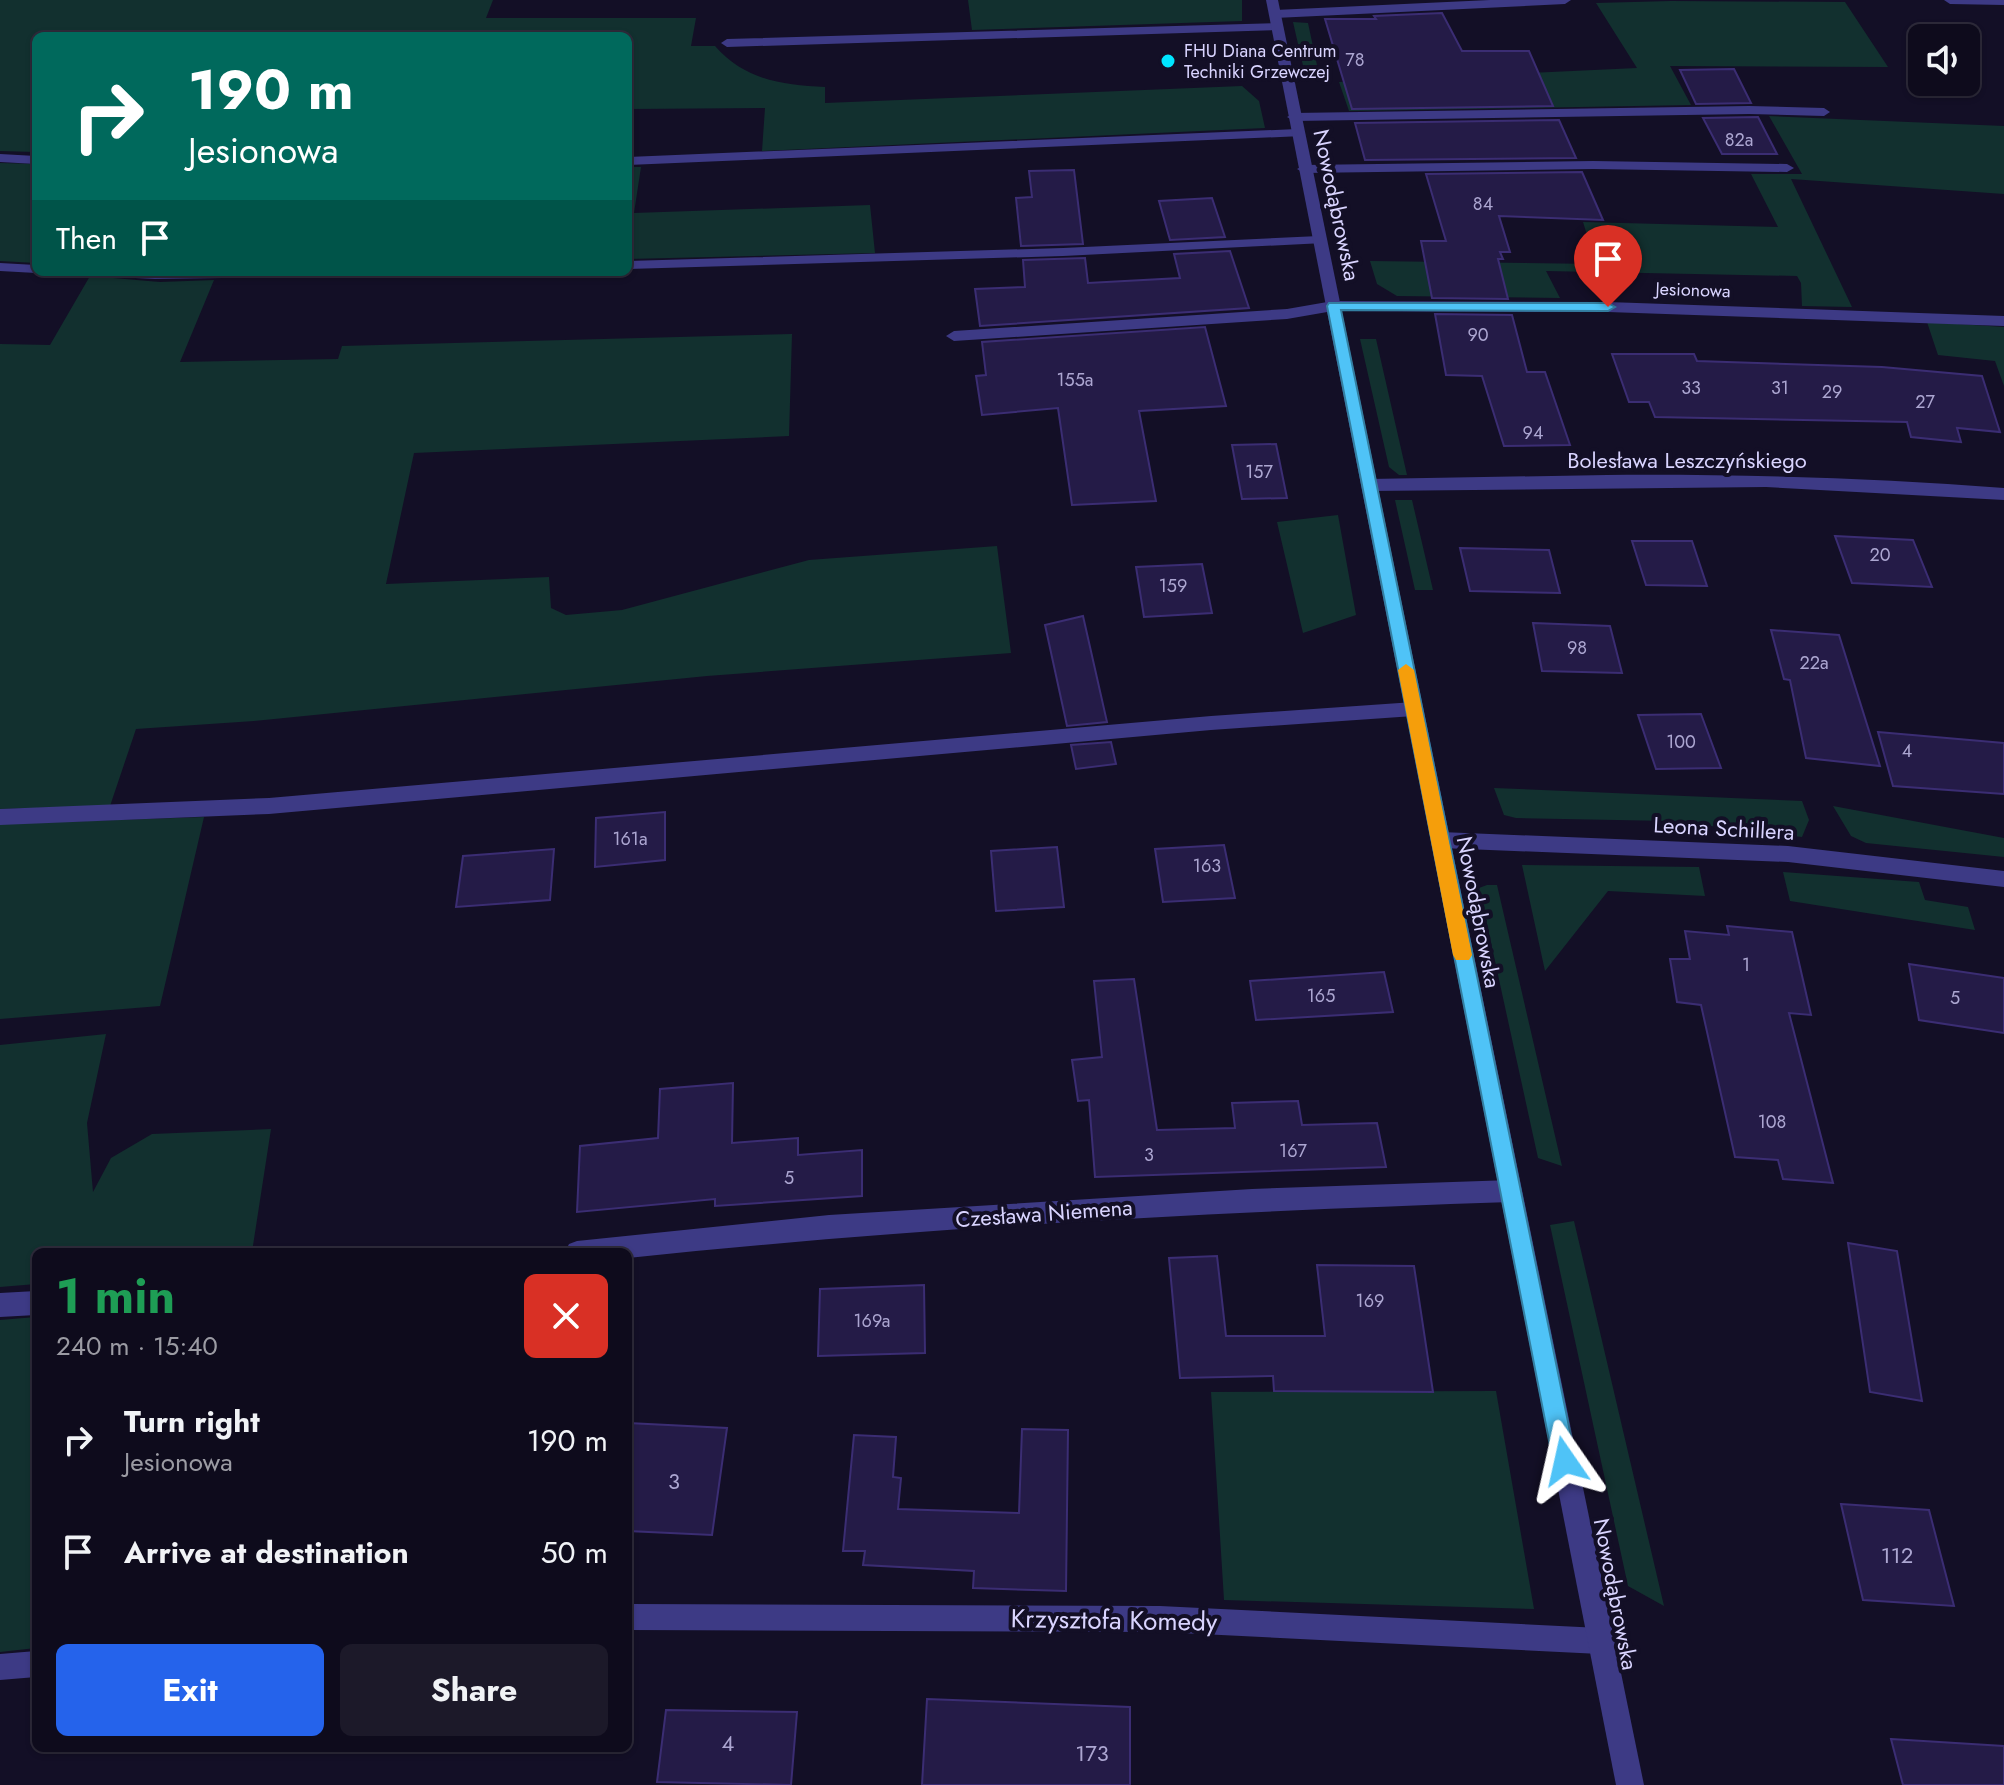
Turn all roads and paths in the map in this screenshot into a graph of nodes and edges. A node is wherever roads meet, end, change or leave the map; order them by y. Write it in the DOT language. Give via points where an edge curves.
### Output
graph roads {
  1 [pos="1565,0"];
  2 [pos="1950,0"];
  3 [pos="2004,1"];
  4 [pos="1275,14"];
  5 [pos="727,43"];
  6 [pos="1824,112"];
  7 [pos="1295,125"];
  8 [pos="0,158"];
  9 [pos="32,160"];
  10 [pos="632,161"];
  11 [pos="1787,168"];
  12 [pos="1304,169"];
  13 [pos="1319,240"];
  14 [pos="632,265"];
  15 [pos="0,267"];
  16 [pos="32,269"];
  17 [pos="1333,306"];
  18 [pos="2004,321"];
  19 [pos="954,336"];
  20 [pos="1369,485"];
  21 [pos="2004,494"];
  22 [pos="1414,709"];
  23 [pos="0,817"];
  24 [pos="1441,840"];
  25 [pos="2004,879"];
  26 [pos="1511,1191"];
  27 [pos="617,1248"];
  28 [pos="32,1303"];
  29 [pos="0,1305"];
  30 [pos="632,1617"];
  31 [pos="1600,1641"];
  32 [pos="32,1664"];
  33 [pos="0,1667"];
  34 [pos="1630,1785"];
  1 -- 4 [label="street"];
  2 -- 3 [label="street"];
  4 -- 5 [label="street"];
  4 -- 7 [label="street, Nowodąbrowska"];
  6 -- 7 [label="street"];
  7 -- 10 [label="street"];
  7 -- 12 [label="street, Nowodąbrowska"];
  8 -- 9 [label="street"];
  11 -- 12 [label="street"];
  12 -- 13 [label="street, Nowodąbrowska"];
  13 -- 14 [label="street"];
  13 -- 17 [label="street, Nowodąbrowska"];
  15 -- 16 [label="street"];
  17 -- 18 [label="street, Jesionowa" via="1608,307"];
  17 -- 19 [label="street, Jesionowa" via="1287,314"];
  17 -- 20 [label="street, Nowodąbrowska"];
  20 -- 21 [label="street, Bolesława Leszczyńskiego" via="1756,479"];
  20 -- 22 [label="street, Nowodąbrowska"];
  22 -- 23 [label="street" via="269,806"];
  22 -- 24 [label="street, Nowodąbrowska"];
  24 -- 25 [label="street, Leona Schillera" via="1788,854"];
  24 -- 26 [label="street, Nowodąbrowska"];
  26 -- 27 [label="street, Czesława Niemena" via="1252,1200 844,1225"];
  26 -- 31 [label="street, Nowodąbrowska"];
  28 -- 29 [label="street"];
  30 -- 31 [label="street, Krzysztofa Komedy" via="1160,1619"];
  31 -- 34 [label="street, Nowodąbrowska"];
  32 -- 33 [label="street"];
}
